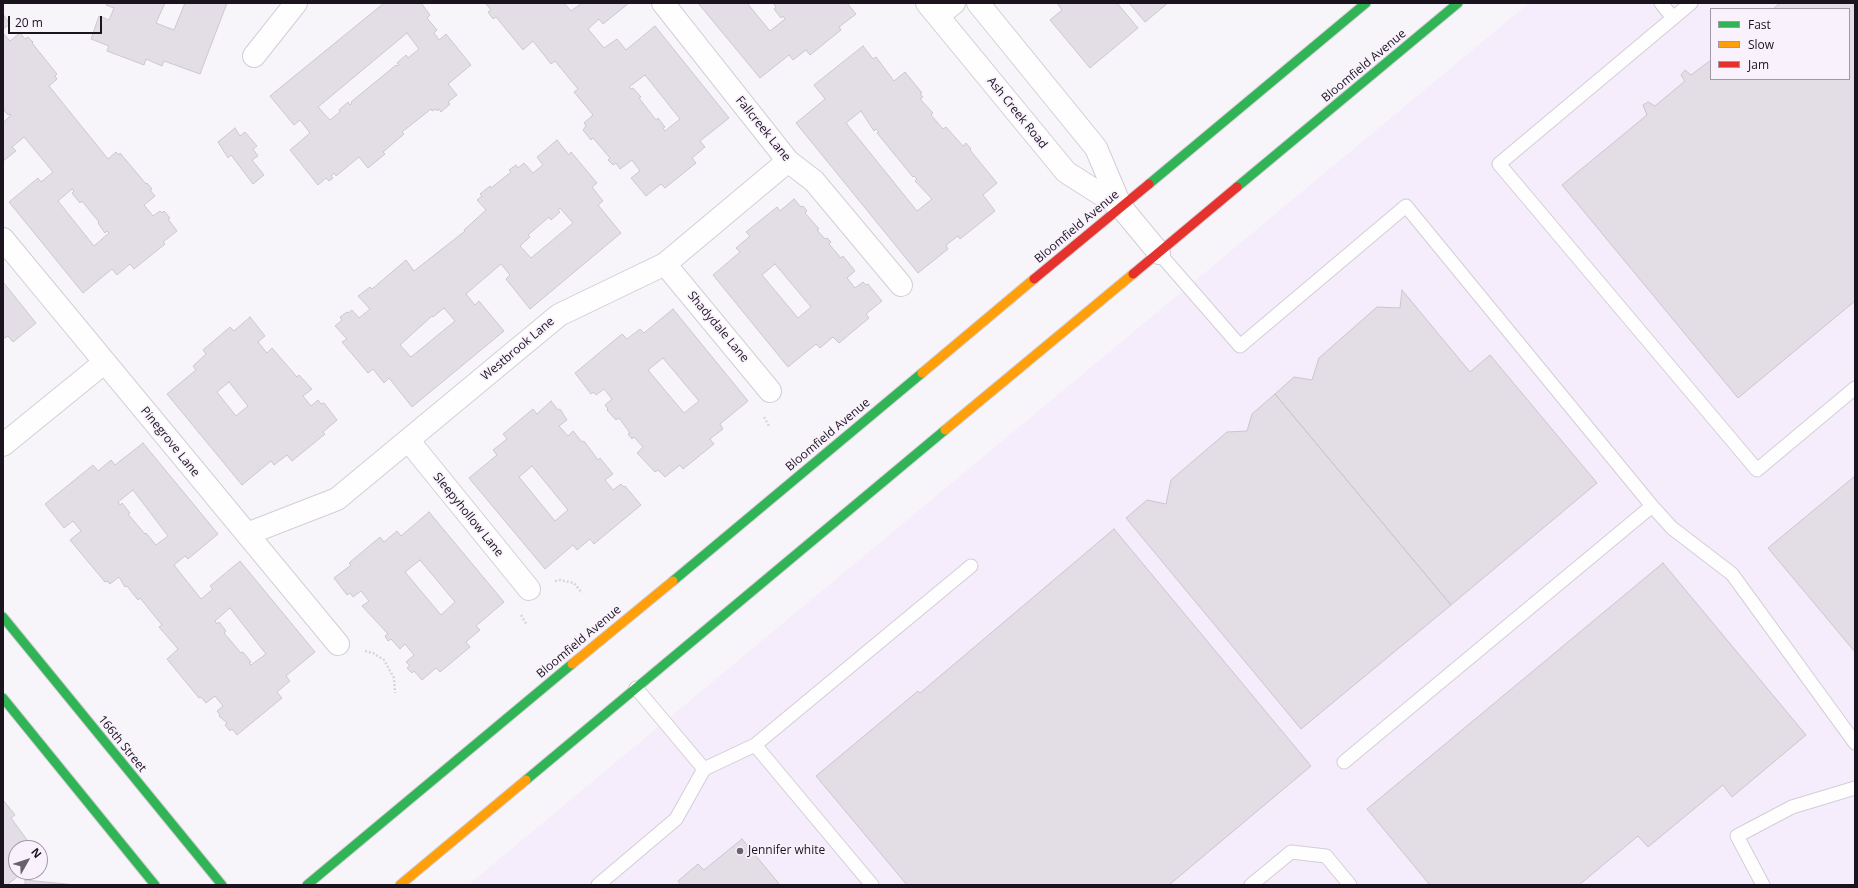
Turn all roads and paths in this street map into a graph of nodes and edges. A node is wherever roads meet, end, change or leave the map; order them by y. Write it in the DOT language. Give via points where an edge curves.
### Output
graph roads {
  1 [pos="296,3"];
  2 [pos="662,3"];
  3 [pos="978,3"];
  4 [pos="1366,3"];
  5 [pos="1458,3"];
  6 [pos="1661,3"];
  7 [pos="1690,3"];
  8 [pos="940,7"];
  9 [pos="1673,18"];
  10 [pos="254,56"];
  11 [pos="788,162"];
  12 [pos="1121,207"];
  13 [pos="3,239"];
  14 [pos="1159,252"];
  15 [pos="665,264"];
  16 [pos="901,286"];
  17 [pos="105,362"];
  18 [pos="1855,388"];
  19 [pos="770,391"];
  20 [pos="408,440"];
  21 [pos="3,445"];
  22 [pos="1652,506"];
  23 [pos="246,534"];
  24 [pos="971,566"];
  25 [pos="529,589"];
  26 [pos="3,617"];
  27 [pos="338,644"];
  28 [pos="636,688"];
  29 [pos="395,693"];
  30 [pos="3,698"];
  31 [pos="1855,744"];
  32 [pos="756,745"];
  33 [pos="1344,762"];
  34 [pos="704,769"];
  35 [pos="1855,788"];
  36 [pos="155,885"];
  37 [pos="222,885"];
  38 [pos="306,885"];
  39 [pos="400,885"];
  40 [pos="598,885"];
  41 [pos="872,885"];
  42 [pos="1251,885"];
  43 [pos="1350,885"];
  44 [pos="1764,885"];
  1 -- 10 [label="street"];
  2 -- 11 [label="street, Fallcreek Lane"];
  3 -- 12 [label="street, Ash Creek Road" via="1096,148"];
  4 -- 12 [label="main road, Bloomfield Avenue"];
  5 -- 14 [label="main road, Bloomfield Avenue"];
  6 -- 9 [label="lane"];
  7 -- 9 [label="lane"];
  8 -- 12 [label="street, Ash Creek Road" via="1066,172"];
  9 -- 18 [label="lane" via="1499,164 1756,470"];
  11 -- 15 [label="street, Westbrook Lane"];
  11 -- 16 [label="street, Fallcreek Lane" via="814,181"];
  12 -- 14 [label="street, Ash Creek Road"];
  12 -- 38 [label="main road, Bloomfield Avenue"];
  13 -- 17 [label="street, Pinegrove Lane"];
  14 -- 22 [label="lane" via="1240,346 1406,206"];
  14 -- 28 [label="main road, Bloomfield Avenue"];
  15 -- 19 [label="street, Shadydale Lane"];
  15 -- 20 [label="street, Westbrook Lane" via="559,315"];
  17 -- 21 [label="street"];
  17 -- 23 [label="street, Pinegrove Lane"];
  20 -- 23 [label="street, Westbrook Lane" via="337,499"];
  20 -- 25 [label="street, Sleepyhollow Lane"];
  22 -- 31 [label="lane" via="1672,528 1732,574"];
  22 -- 33 [label="lane"];
  23 -- 27 [label="street, Pinegrove Lane"];
  24 -- 32 [label="lane"];
  26 -- 37 [label="main road, 166th Street"];
  27 -- 29 [label="path" via="344,648 373,653 384,660 394,678"];
  28 -- 34 [label="lane"];
  28 -- 39 [label="main road, Bloomfield Avenue"];
  30 -- 36 [label="main road"];
  32 -- 34 [label="lane"];
  32 -- 41 [label="lane"];
  34 -- 40 [label="lane" via="676,819"];
  35 -- 44 [label="lane" via="1792,807 1737,836"];
  42 -- 43 [label="lane" via="1291,852 1326,856"];
}
